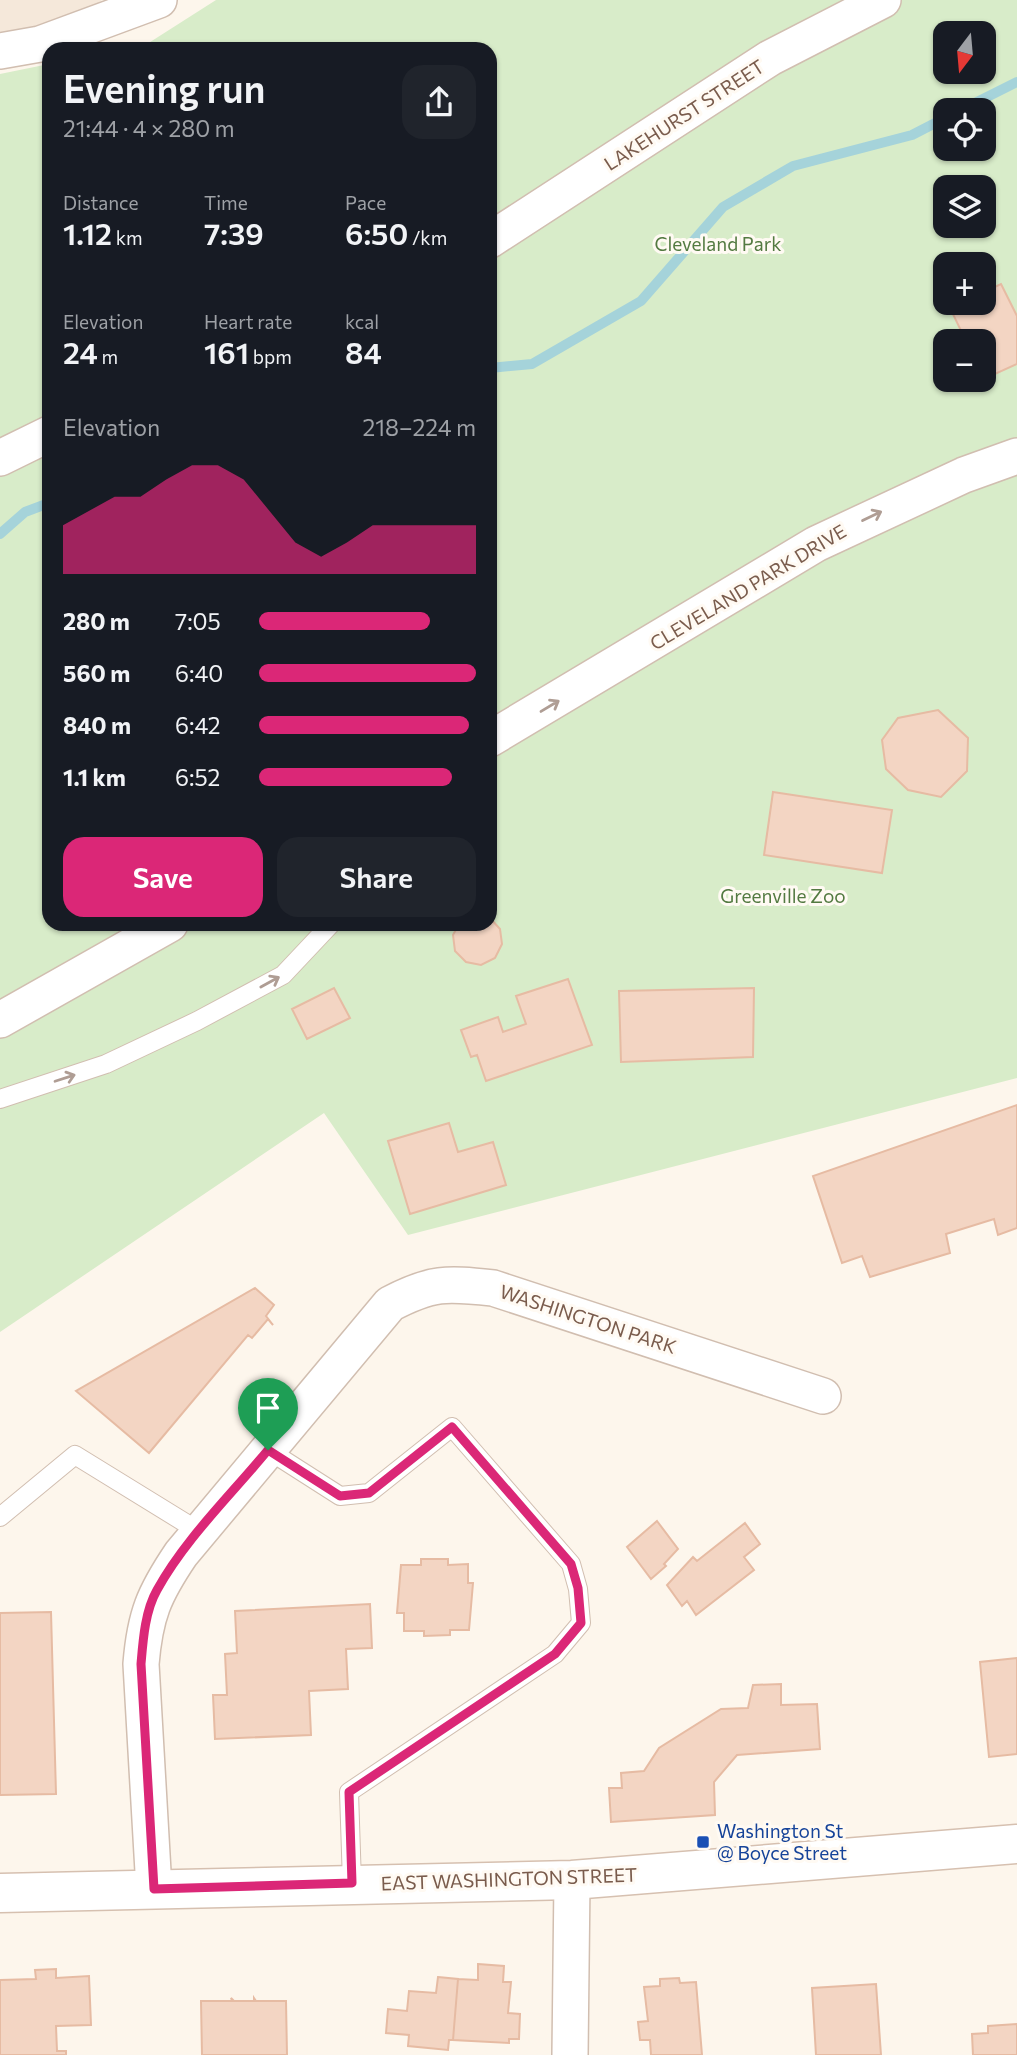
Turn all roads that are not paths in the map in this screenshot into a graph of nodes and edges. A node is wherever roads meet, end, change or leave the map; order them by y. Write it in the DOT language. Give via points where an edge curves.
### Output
graph roads {
  1 [pos="159,0"];
  2 [pos="883,0"];
  3 [pos="46,42"];
  4 [pos="42,43"];
  5 [pos="0,51"];
  6 [pos="497,235"];
  7 [pos="42,437"];
  8 [pos="1017,456"];
  9 [pos="0,458"];
  10 [pos="497,735"];
  11 [pos="158,931"];
  12 [pos="324,931"];
  13 [pos="0,1020"];
  14 [pos="0,1099"];
  15 [pos="823,1396"];
  16 [pos="268,1450"];
  17 [pos="0,1517"];
  18 [pos="200,1532"];
  19 [pos="1017,1844"];
  20 [pos="572,1880"];
  21 [pos="352,1883"];
  22 [pos="154,1889"];
  23 [pos="0,1893"];
  24 [pos="570,2055"];
  1 -- 3 [label="street"];
  2 -- 6 [label="street, LAKEHURST STREET" via="771,58"];
  4 -- 5 [label="street"];
  7 -- 9 [label="street"];
  10 -- 8 [label="street, CLEVELAND PARK DRIVE, one-way" via="816,544 952,480"];
  11 -- 13 [label="street"];
  14 -- 12 [label="lane, one-way" via="106,1064 197,1021 283,975"];
  15 -- 16 [label="street, WASHINGTON PARK" via="493,1288 447,1283 390,1304"];
  16 -- 18 [label="street, WASHINGTON PARK"];
  16 -- 21 [label="lane" via="340,1496 369,1493 452,1427 571,1564 578,1588 581,1623 555,1654 349,1792"];
  17 -- 18 [label="lane" via="75,1455"];
  18 -- 22 [label="street, WASHINGTON PARK" via="156,1591 143,1641"];
  19 -- 20 [label="street, EAST WASHINGTON STREET"];
  20 -- 21 [label="street, EAST WASHINGTON STREET"];
  20 -- 24 [label="street"];
  21 -- 22 [label="street, EAST WASHINGTON STREET"];
  22 -- 23 [label="street, EAST WASHINGTON STREET"];
}
